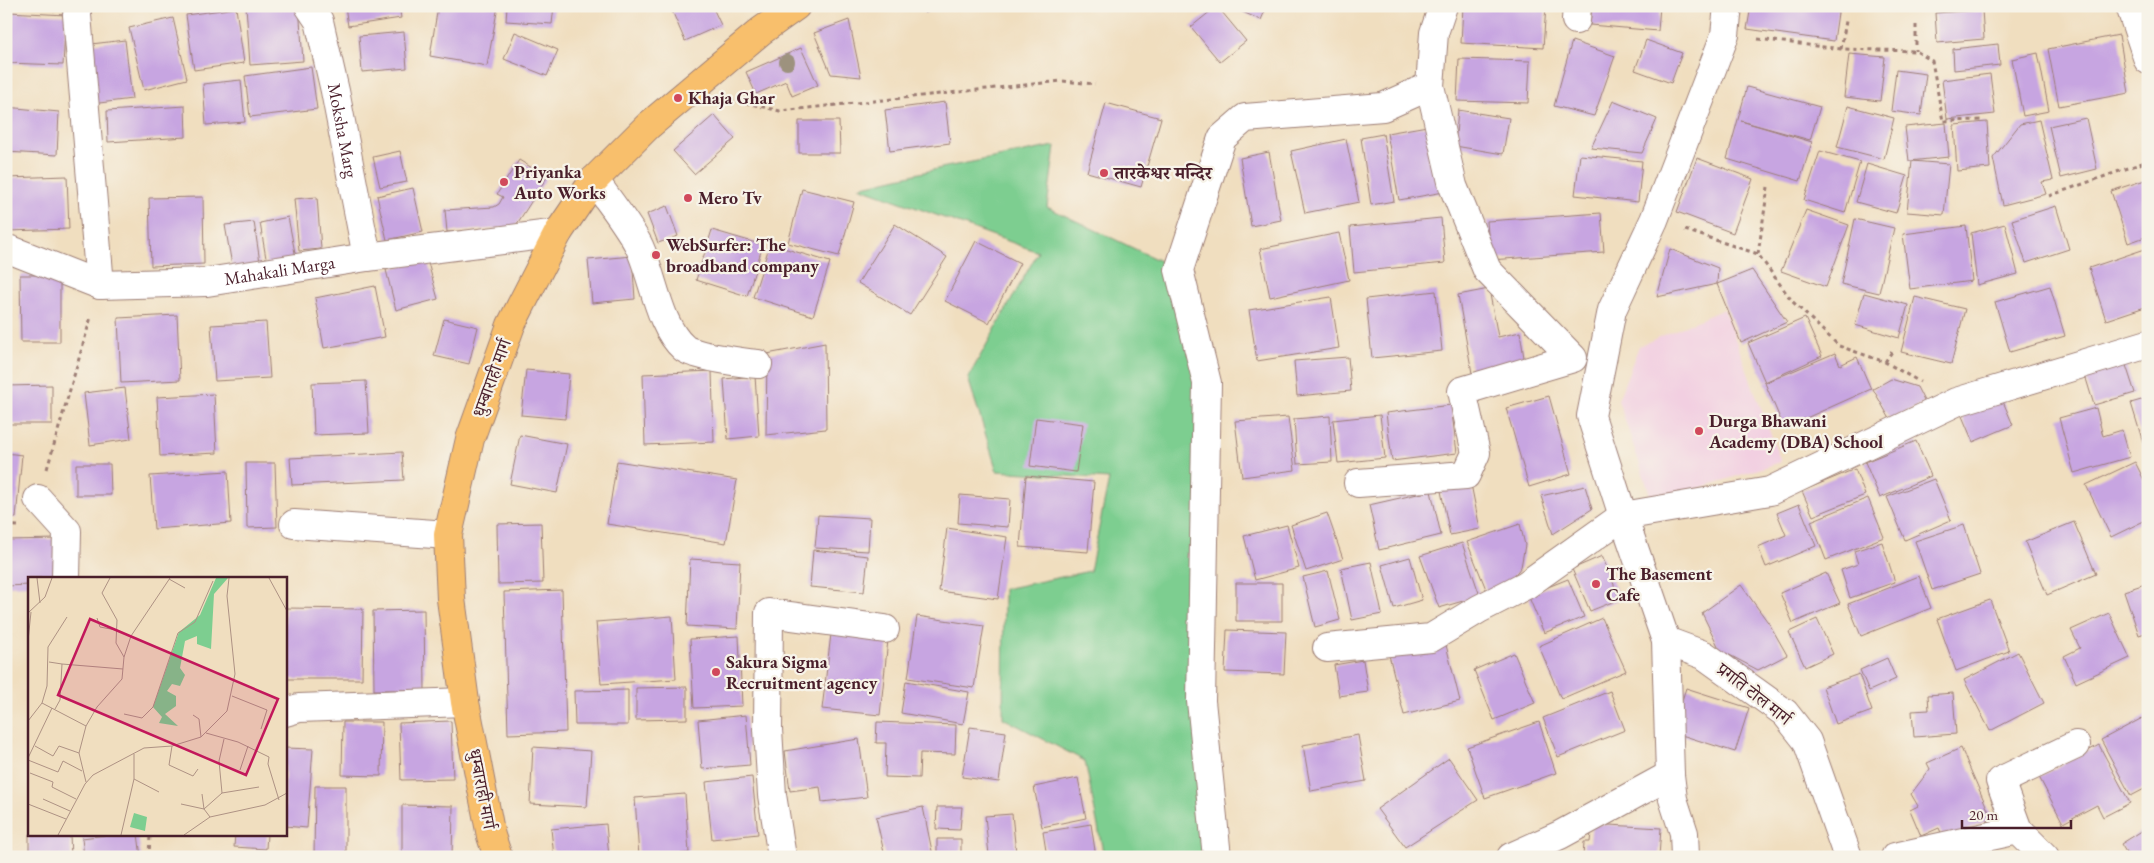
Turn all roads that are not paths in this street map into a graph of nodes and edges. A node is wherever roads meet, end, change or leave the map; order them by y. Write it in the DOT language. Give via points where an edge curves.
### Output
graph roads {
  1 [pos="309,6"];
  2 [pos="796,6"];
  3 [pos="1443,6"];
  4 [pos="1728,6"];
  5 [pos="2130,6"];
  6 [pos="77,14"];
  7 [pos="2148,60"];
  8 [pos="1430,86"];
  9 [pos="594,180"];
  10 [pos="558,233"];
  11 [pos="6,250"];
  12 [pos="367,257"];
  13 [pos="100,285"];
  14 [pos="2146,352"];
  15 [pos="758,364"];
  16 [pos="1358,483"];
  17 [pos="38,499"];
  18 [pos="1623,516"];
  19 [pos="294,524"];
  20 [pos="448,535"];
  21 [pos="66,577"];
  22 [pos="885,629"];
  23 [pos="1666,641"];
  24 [pos="1327,648"];
  25 [pos="464,702"];
  26 [pos="286,712"];
  27 [pos="2076,745"];
  28 [pos="1670,775"];
  29 [pos="2018,830"];
  30 [pos="1546,849"];
  31 [pos="498,857"];
  32 [pos="782,857"];
  33 [pos="1217,857"];
  34 [pos="1511,857"];
  35 [pos="1685,857"];
  36 [pos="1848,857"];
  37 [pos="1895,857"];
  38 [pos="2044,857"];
  1 -- 12 [label="street, Moksha Marg" via="319,21"];
  2 -- 9 [label="main road, धुम्बाराही मार्ग" via="761,31 648,126"];
  3 -- 8 [label="street" via="1434,33"];
  4 -- 18 [label="street" via="1725,35 1654,220 1612,310 1591,416"];
  5 -- 7 [label="street"];
  6 -- 13 [label="street"];
  8 -- 16 [label="street" via="1454,186 1487,270 1572,358 1462,391 1476,453 1466,475"];
  8 -- 33 [label="street" via="1383,107 1245,118 1222,138 1179,270 1207,383 1201,701"];
  9 -- 10 [label="main road, धुम्बाराही मार्ग"];
  9 -- 15 [label="street" via="638,244 671,330 685,349 730,361"];
  10 -- 12 [label="street, Mahakali Marga"];
  10 -- 20 [label="main road, धुम्बाराही मार्ग" via="511,325 470,438"];
  11 -- 13 [label="street, Mahakali Marga"];
  12 -- 13 [label="street, Mahakali Marga" via="208,282"];
  14 -- 18 [label="street" via="1956,402 1770,491"];
  17 -- 21 [label="street" via="68,530"];
  18 -- 23 [label="street"];
  18 -- 24 [label="street" via="1526,586 1431,638"];
  19 -- 20 [label="street"];
  20 -- 25 [label="main road, धुम्बाराही मार्ग" via="451,598"];
  22 -- 32 [label="street" via="769,613 769,748 772,795"];
  23 -- 28 [label="street"];
  23 -- 36 [label="street, प्रगति टोल मार्ग" via="1704,656 1784,713 1807,741"];
  25 -- 26 [label="street" via="299,708"];
  25 -- 31 [label="main road, धुम्बाराही मार्ग"];
  27 -- 29 [label="street" via="2000,781"];
  28 -- 30 [label="street" via="1560,835"];
  28 -- 35 [label="street" via="1673,799 1684,833"];
  29 -- 37 [label="street"];
  29 -- 38 [label="street"];
  30 -- 34 [label="street"];
}
